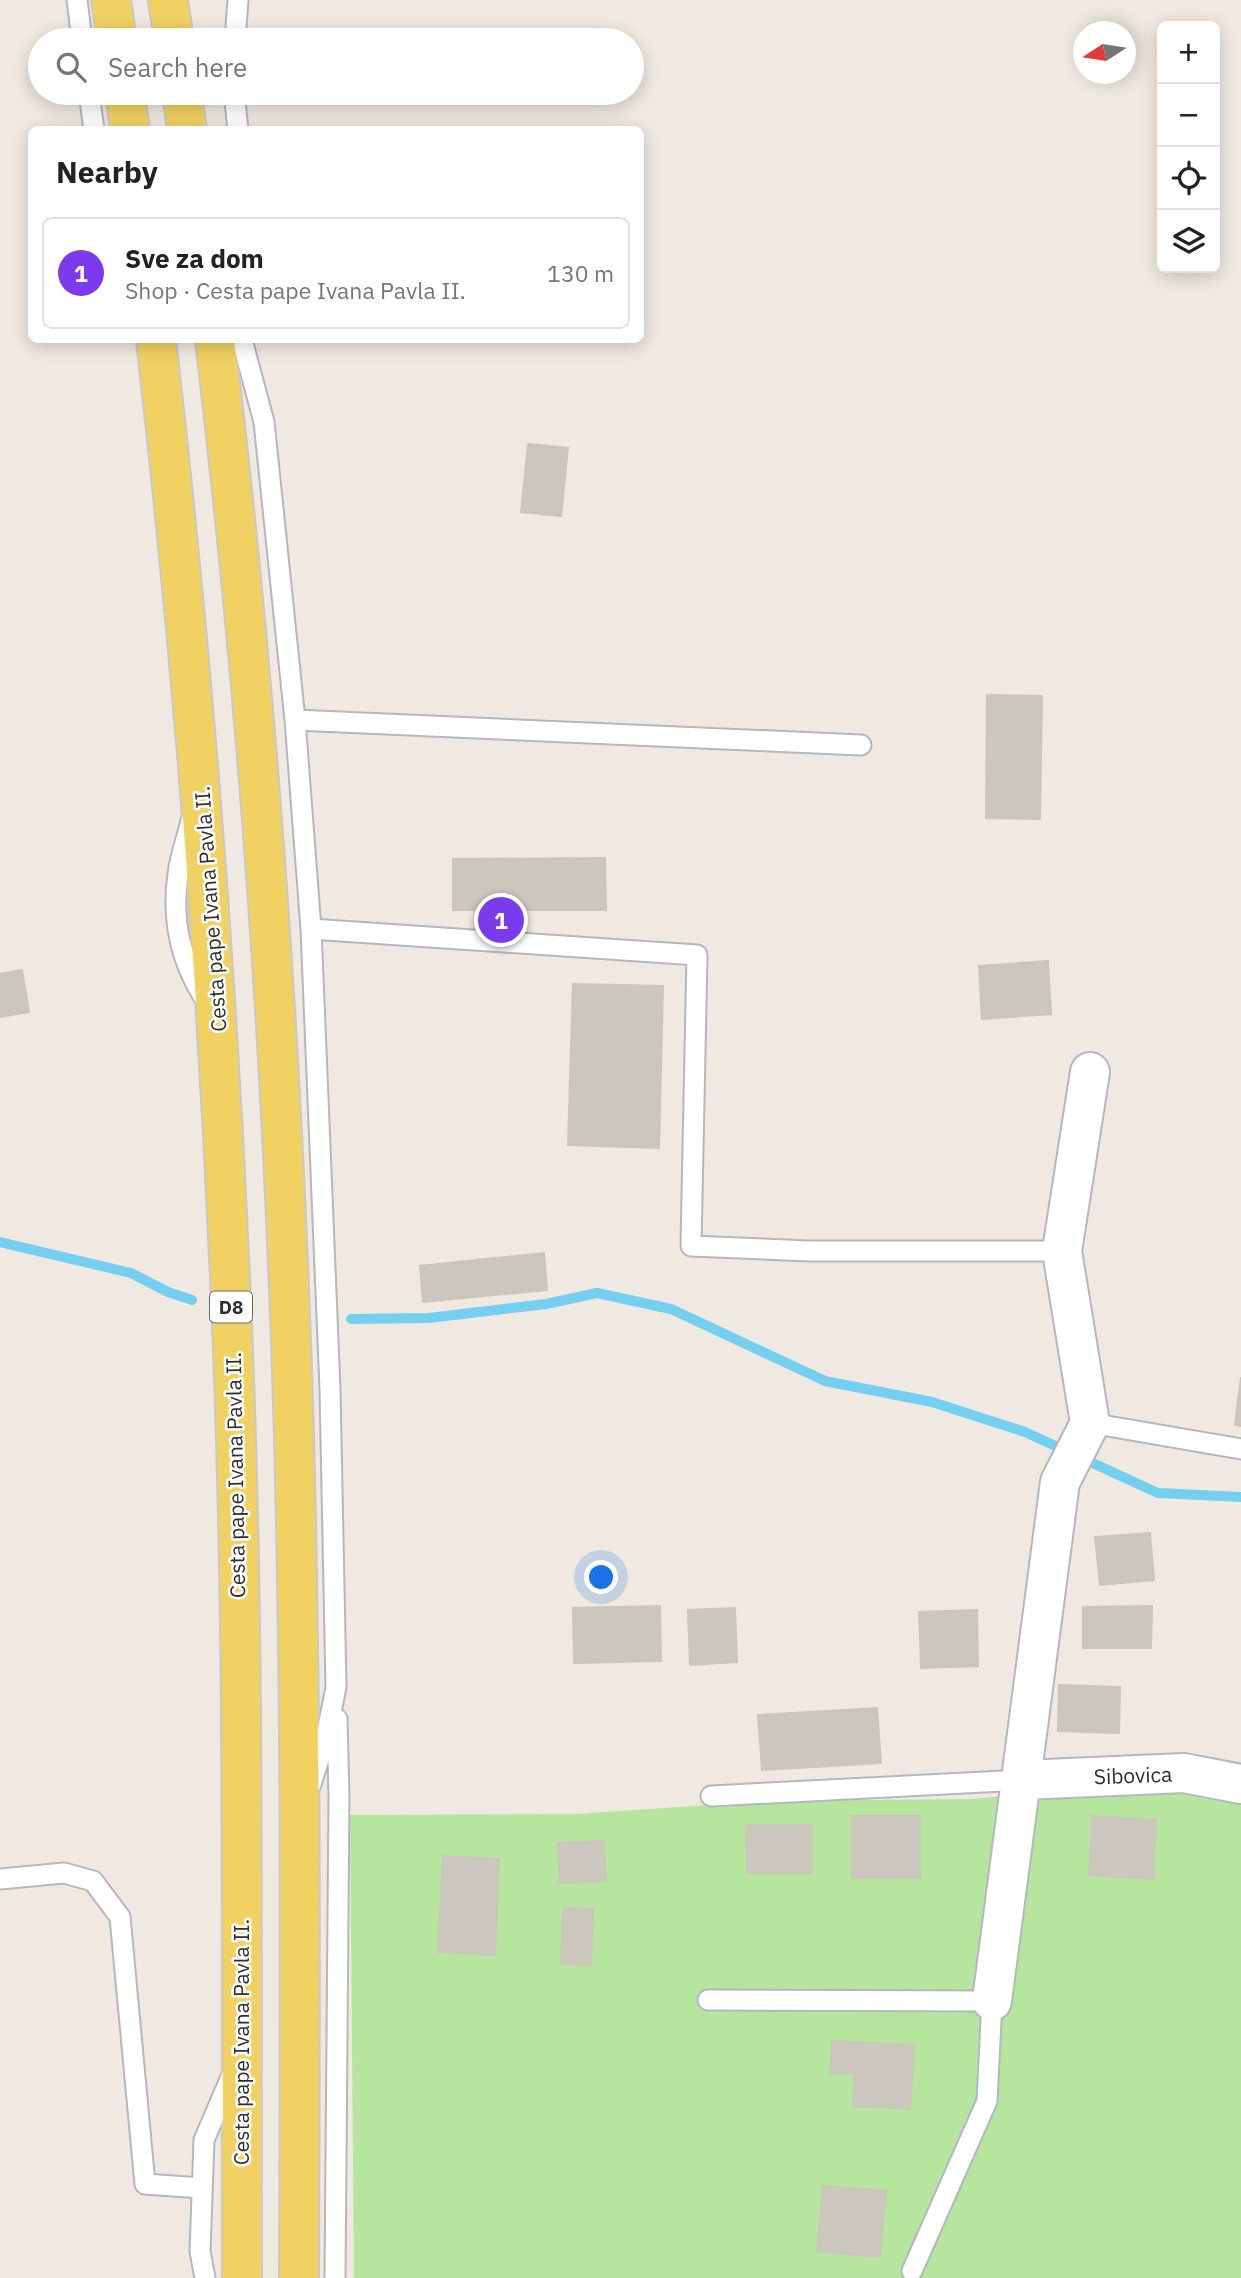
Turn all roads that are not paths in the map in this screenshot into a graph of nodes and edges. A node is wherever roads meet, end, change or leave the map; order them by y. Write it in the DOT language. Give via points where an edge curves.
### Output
graph roads {
  1 [pos="77,0"];
  2 [pos="111,0"];
  3 [pos="168,0"];
  4 [pos="238,0"];
  5 [pos="80,28"];
  6 [pos="115,28"];
  7 [pos="172,28"];
  8 [pos="237,28"];
  9 [pos="91,105"];
  10 [pos="127,105"];
  11 [pos="184,105"];
  12 [pos="235,105"];
  13 [pos="93,126"];
  14 [pos="129,126"];
  15 [pos="186,126"];
  16 [pos="238,126"];
  17 [pos="156,343"];
  18 [pos="215,343"];
  19 [pos="243,343"];
  20 [pos="295,720"];
  21 [pos="861,745"];
  22 [pos="311,929"];
  23 [pos="1090,1072"];
  24 [pos="1062,1251"];
  25 [pos="1090,1423"];
  26 [pos="1241,1449"];
  27 [pos="336,1687"];
  28 [pos="1023,1780"];
  29 [pos="1241,1784"];
  30 [pos="711,1796"];
  31 [pos="301,1807"];
  32 [pos="0,1879"];
  33 [pos="708,2000"];
  34 [pos="992,2001"];
  35 [pos="241,2057"];
  36 [pos="202,2188"];
  37 [pos="912,2271"];
  38 [pos="205,2278"];
  39 [pos="242,2278"];
  40 [pos="299,2278"];
  41 [pos="335,2278"];
  1 -- 5 [label="lane"];
  2 -- 6 [label="main road"];
  3 -- 7 [label="main road"];
  4 -- 8 [label="lane"];
  9 -- 13 [label="lane"];
  10 -- 14 [label="main road"];
  11 -- 15 [label="main road"];
  12 -- 16 [label="lane"];
  17 -- 35 [label="main road, Cesta pape Ivana Pavla II. / D8" via="201,775 217,1016 236,1473"];
  18 -- 31 [label="main road" via="233,489 274,970 291,1343"];
  19 -- 20 [label="lane" via="264,422"];
  20 -- 21 [label="lane"];
  20 -- 22 [label="lane"];
  22 -- 24 [label="lane" via="697,955 691,1246"];
  22 -- 27 [label="lane" via="330,1390"];
  23 -- 24 [label="street"];
  24 -- 25 [label="street"];
  25 -- 26 [label="lane"];
  25 -- 28 [label="street" via="1060,1482"];
  27 -- 31 [label="lane" via="326,1737"];
  27 -- 41 [label="lane"];
  28 -- 29 [label="street, Sibovica" via="1184,1773"];
  28 -- 30 [label="lane"];
  28 -- 34 [label="street"];
  31 -- 40 [label="main road"];
  32 -- 36 [label="lane" via="64,1873 93,1881 120,1917 145,2184"];
  33 -- 34 [label="lane"];
  34 -- 37 [label="lane" via="987,2101"];
  35 -- 36 [label="lane" via="204,2140"];
  35 -- 39 [label="main road, Cesta pape Ivana Pavla II. / D8"];
  36 -- 38 [label="lane" via="200,2251"];
}
